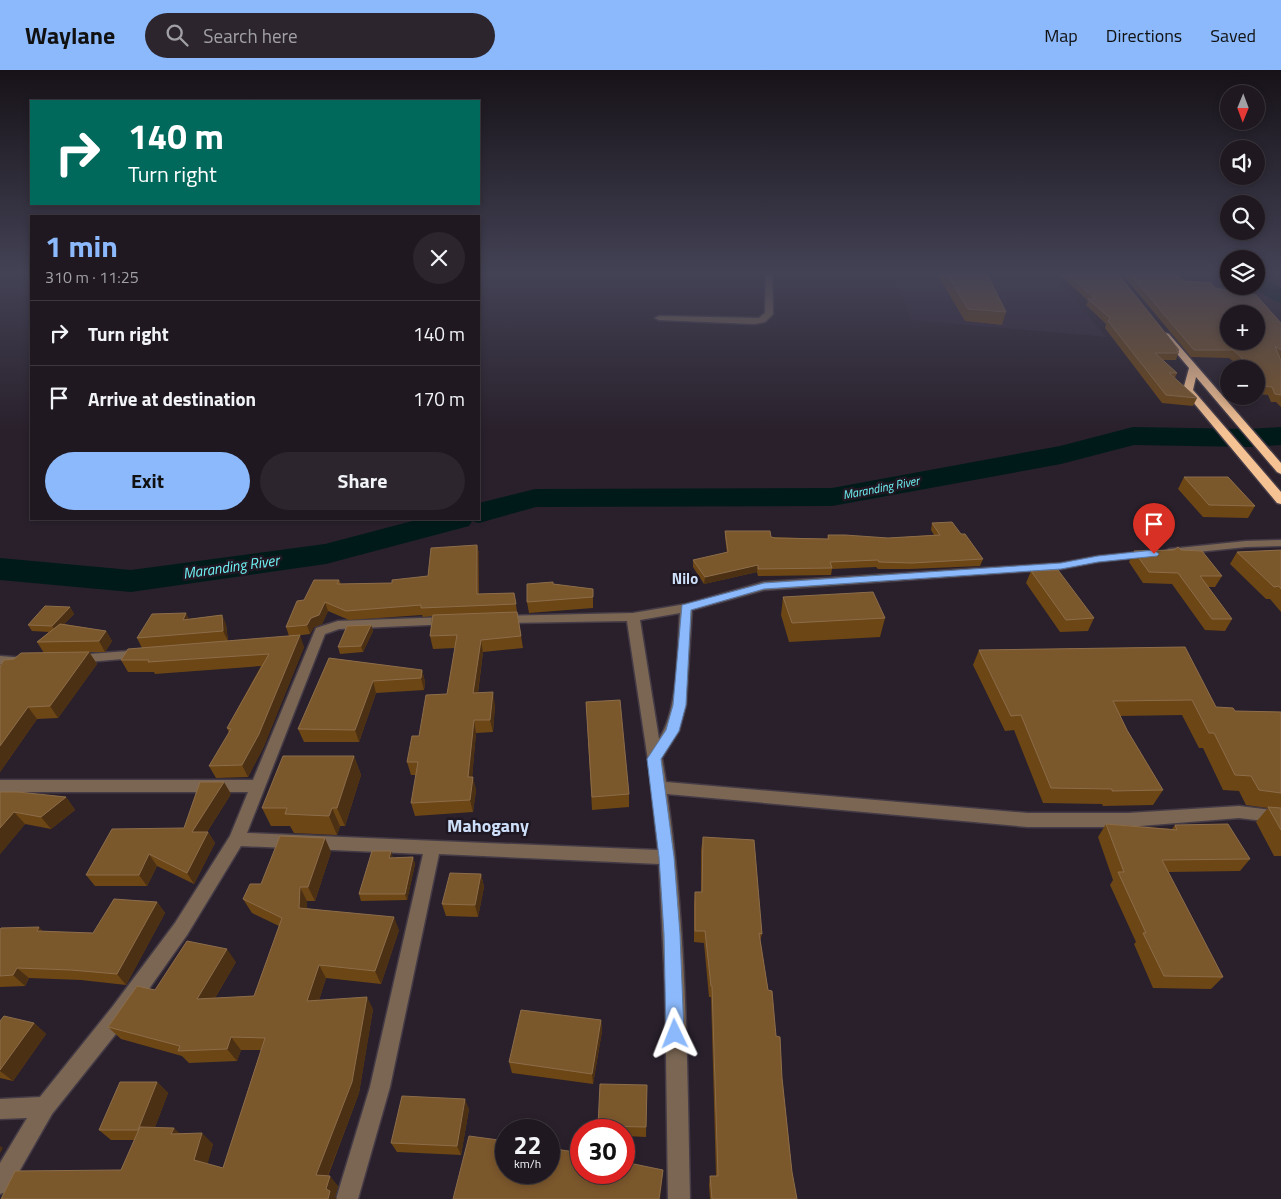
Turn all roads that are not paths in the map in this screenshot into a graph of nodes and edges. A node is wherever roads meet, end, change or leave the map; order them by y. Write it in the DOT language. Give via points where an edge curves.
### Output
graph roads {
  1 [pos="1159,327"];
  2 [pos="1193,369"];
  3 [pos="1281,470"];
  4 [pos="1281,500"];
  5 [pos="1281,543"];
  6 [pos="686,608"];
  7 [pos="633,617"];
  8 [pos="489,619"];
  9 [pos="461,620"];
  10 [pos="315,640"];
  11 [pos="298,641"];
  12 [pos="155,653"];
  13 [pos="0,660"];
  14 [pos="60,660"];
  15 [pos="32,661"];
  16 [pos="654,759"];
  17 [pos="0,786"];
  18 [pos="258,786"];
  19 [pos="658,787"];
  20 [pos="1281,817"];
  21 [pos="237,839"];
  22 [pos="434,846"];
  23 [pos="667,857"];
  24 [pos="45,1106"];
  25 [pos="0,1109"];
  26 [pos="0,1183"];
  27 [pos="347,1199"];
  28 [pos="679,1199"];
  1 -- 2 [label="highway"];
  2 -- 3 [label="highway"];
  2 -- 4 [label="highway" via="1188,390"];
  5 -- 6 [label="street" via="1098,559 1061,566 764,586"];
  6 -- 7 [label="street"];
  6 -- 16 [label="street" via="679,705 672,731"];
  7 -- 8 [label="street"];
  7 -- 16 [label="street"];
  9 -- 10 [label="street" via="338,625 320,631"];
  10 -- 11 [label="street"];
  10 -- 18 [label="street"];
  12 -- 14 [label="street"];
  13 -- 15 [label="street"];
  16 -- 19 [label="street"];
  17 -- 18 [label="street"];
  18 -- 21 [label="street"];
  19 -- 20 [label="street" via="1028,820 1128,820 1239,812"];
  19 -- 23 [label="street"];
  21 -- 22 [label="street"];
  21 -- 24 [label="street" via="175,936 120,1013"];
  22 -- 23 [label="street"];
  22 -- 27 [label="street" via="380,1087"];
  23 -- 28 [label="street"];
  24 -- 25 [label="street"];
  24 -- 26 [label="street"];
}
